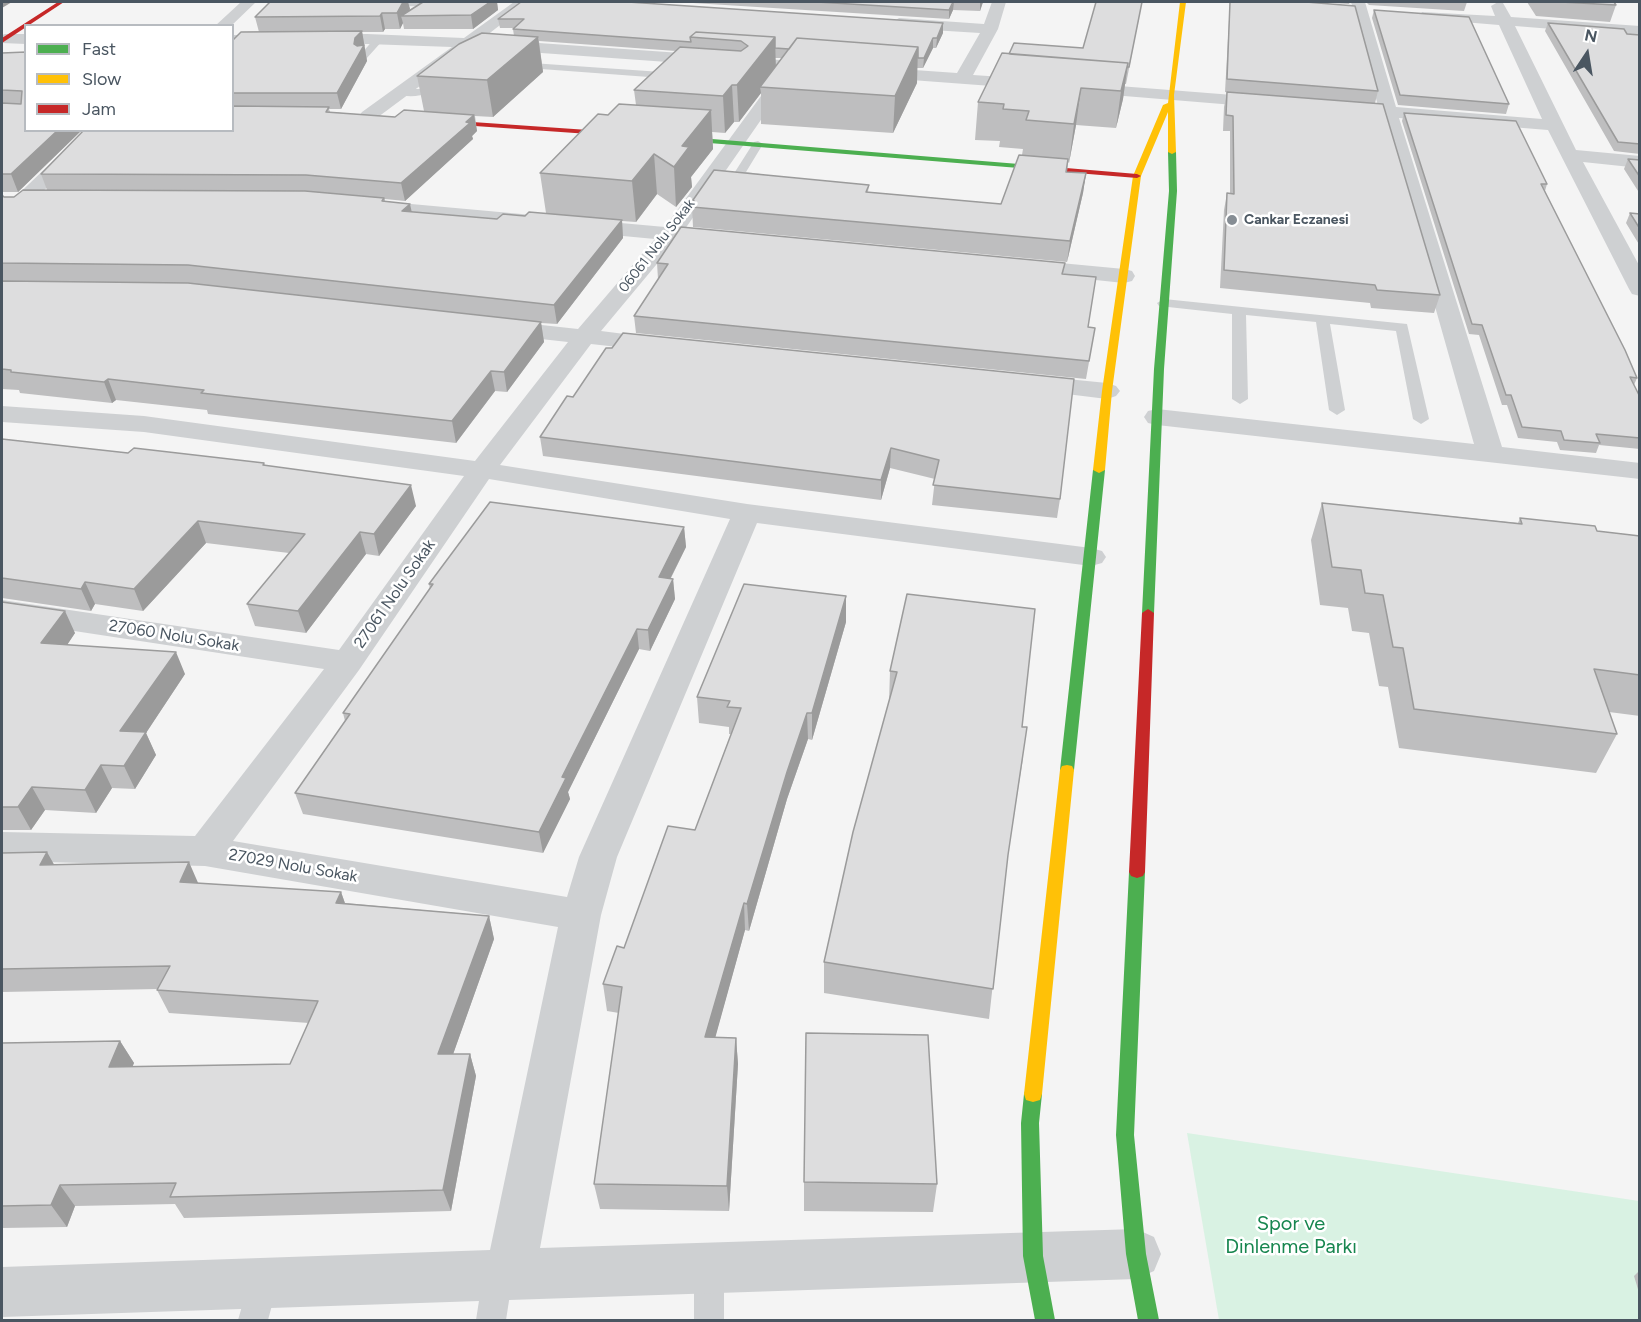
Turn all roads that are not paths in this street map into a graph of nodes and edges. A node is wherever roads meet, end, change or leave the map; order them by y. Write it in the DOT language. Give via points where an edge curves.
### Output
graph roads {
  1 [pos="61,2"];
  2 [pos="249,2"];
  3 [pos="396,2"];
  4 [pos="407,2"];
  5 [pos="999,2"];
  6 [pos="1183,2"];
  7 [pos="1496,2"];
  8 [pos="521,3"];
  9 [pos="1359,8"];
  10 [pos="1416,15"];
  11 [pos="885,22"];
  12 [pos="1507,22"];
  13 [pos="27,24"];
  14 [pos="224,24"];
  15 [pos="24,26"];
  16 [pos="990,29"];
  17 [pos="1640,31"];
  18 [pos="24,39"];
  19 [pos="379,39"];
  20 [pos="3,40"];
  21 [pos="234,40"];
  22 [pos="469,43"];
  23 [pos="363,57"];
  24 [pos="509,64"];
  25 [pos="791,66"];
  26 [pos="837,69"];
  27 [pos="860,71"];
  28 [pos="684,76"];
  29 [pos="456,77"];
  30 [pos="963,78"];
  31 [pos="401,92"];
  32 [pos="1171,95"];
  33 [pos="1286,104"];
  34 [pos="1321,106"];
  35 [pos="1390,112"];
  36 [pos="363,116"];
  37 [pos="392,118"];
  38 [pos="416,119"];
  39 [pos="1554,125"];
  40 [pos="94,132"];
  41 [pos="735,142"];
  42 [pos="758,144"];
  43 [pos="1572,155"];
  44 [pos="1640,162"];
  45 [pos="1137,176"];
  46 [pos="772,178"];
  47 [pos="25,200"];
  48 [pos="48,200"];
  49 [pos="2,201"];
  50 [pos="345,204"];
  51 [pos="2,221"];
  52 [pos="671,234"];
  53 [pos="742,240"];
  54 [pos="993,264"];
  55 [pos="1124,276"];
  56 [pos="1640,289"];
  57 [pos="1164,303"];
  58 [pos="1239,311"];
  59 [pos="1322,319"];
  60 [pos="478,325"];
  61 [pos="584,337"];
  62 [pos="691,348"];
  63 [pos="1000,380"];
  64 [pos="1107,391"];
  65 [pos="1240,399"];
  66 [pos="1337,410"];
  67 [pos="2,414"];
  68 [pos="1157,417"];
  69 [pos="1421,418"];
  70 [pos="1491,455"];
  71 [pos="482,470"];
  72 [pos="1640,471"];
  73 [pos="747,513"];
  74 [pos="1091,557"];
  75 [pos="2,610"];
  76 [pos="347,662"];
  77 [pos="2,847"];
  78 [pos="205,851"];
  79 [pos="581,915"];
  80 [pos="1136,1254"];
  81 [pos="1033,1256"];
  82 [pos="709,1268"];
  83 [pos="500,1290"];
  84 [pos="21,1301"];
  85 [pos="258,1301"];
  86 [pos="709,1320"];
  87 [pos="1045,1320"];
  88 [pos="1149,1320"];
  1 -- 13 [label="street"];
  2 -- 14 [label="street"];
  3 -- 4 [label="street"];
  4 -- 8 [label="street"];
  5 -- 16 [label="street"];
  6 -- 32 [label="street"];
  7 -- 12 [label="street"];
  8 -- 22 [label="street"];
  9 -- 35 [label="street"];
  10 -- 12 [label="street"];
  11 -- 16 [label="street"];
  12 -- 17 [label="street"];
  12 -- 39 [label="street"];
  15 -- 20 [label="street"];
  16 -- 30 [label="street"];
  18 -- 20 [label="street"];
  19 -- 21 [label="street"];
  19 -- 22 [label="street"];
  19 -- 23 [label="lane"];
  22 -- 25 [label="street"];
  22 -- 31 [label="street"];
  24 -- 28 [label="lane"];
  25 -- 26 [label="street"];
  25 -- 41 [label="street, 06061 Nolu Sokak"];
  27 -- 30 [label="street"];
  29 -- 31 [label="lane" via="425,92"];
  30 -- 32 [label="street"];
  31 -- 36 [label="street"];
  32 -- 33 [label="street"];
  32 -- 45 [label="street"];
  32 -- 57 [label="street" via="1173,191"];
  34 -- 35 [label="street"];
  35 -- 39 [label="street"];
  35 -- 70 [label="street"];
  36 -- 37 [label="street"];
  38 -- 41 [label="street"];
  39 -- 43 [label="street"];
  40 -- 47 [label="street"];
  41 -- 42 [label="street"];
  41 -- 52 [label="street, 06061 Nolu Sokak"];
  42 -- 45 [label="street"];
  42 -- 46 [label="lane" via="739,175"];
  43 -- 44 [label="street"];
  43 -- 56 [label="street"];
  45 -- 55 [label="street"];
  47 -- 48 [label="street"];
  47 -- 49 [label="street"];
  47 -- 51 [label="street"];
  50 -- 52 [label="street"];
  52 -- 53 [label="street"];
  52 -- 61 [label="street, 06061 Nolu Sokak"];
  54 -- 55 [label="street"];
  55 -- 64 [label="street"];
  57 -- 58 [label="lane"];
  57 -- 68 [label="street"];
  58 -- 59 [label="lane"];
  58 -- 65 [label="lane"];
  59 -- 66 [label="lane"];
  59 -- 69 [label="lane" via="1402,327"];
  60 -- 61 [label="street"];
  61 -- 62 [label="street"];
  61 -- 71 [label="street, 27061 Nolu Sokak"];
  63 -- 64 [label="street"];
  64 -- 74 [label="street"];
  67 -- 71 [label="street" via="144,424"];
  68 -- 70 [label="street"];
  68 -- 80 [label="street" via="1125,1136"];
  70 -- 72 [label="street"];
  71 -- 73 [label="street"];
  71 -- 76 [label="street, 27061 Nolu Sokak"];
  73 -- 74 [label="street"];
  73 -- 79 [label="street" via="598,857"];
  74 -- 81 [label="street" via="1030,1123"];
  75 -- 76 [label="street, 27060 Nolu Sokak"];
  76 -- 78 [label="street, 27061 Nolu Sokak"];
  77 -- 78 [label="street, 27029 Nolu Sokak"];
  78 -- 79 [label="street, 27029 Nolu Sokak"];
  79 -- 83 [label="street"];
  80 -- 81 [label="street"];
  80 -- 88 [label="street"];
  81 -- 82 [label="street"];
  81 -- 87 [label="street"];
  82 -- 83 [label="street"];
  82 -- 86 [label="lane"];
  83 -- 85 [label="street"];
  84 -- 85 [label="street"];
}
